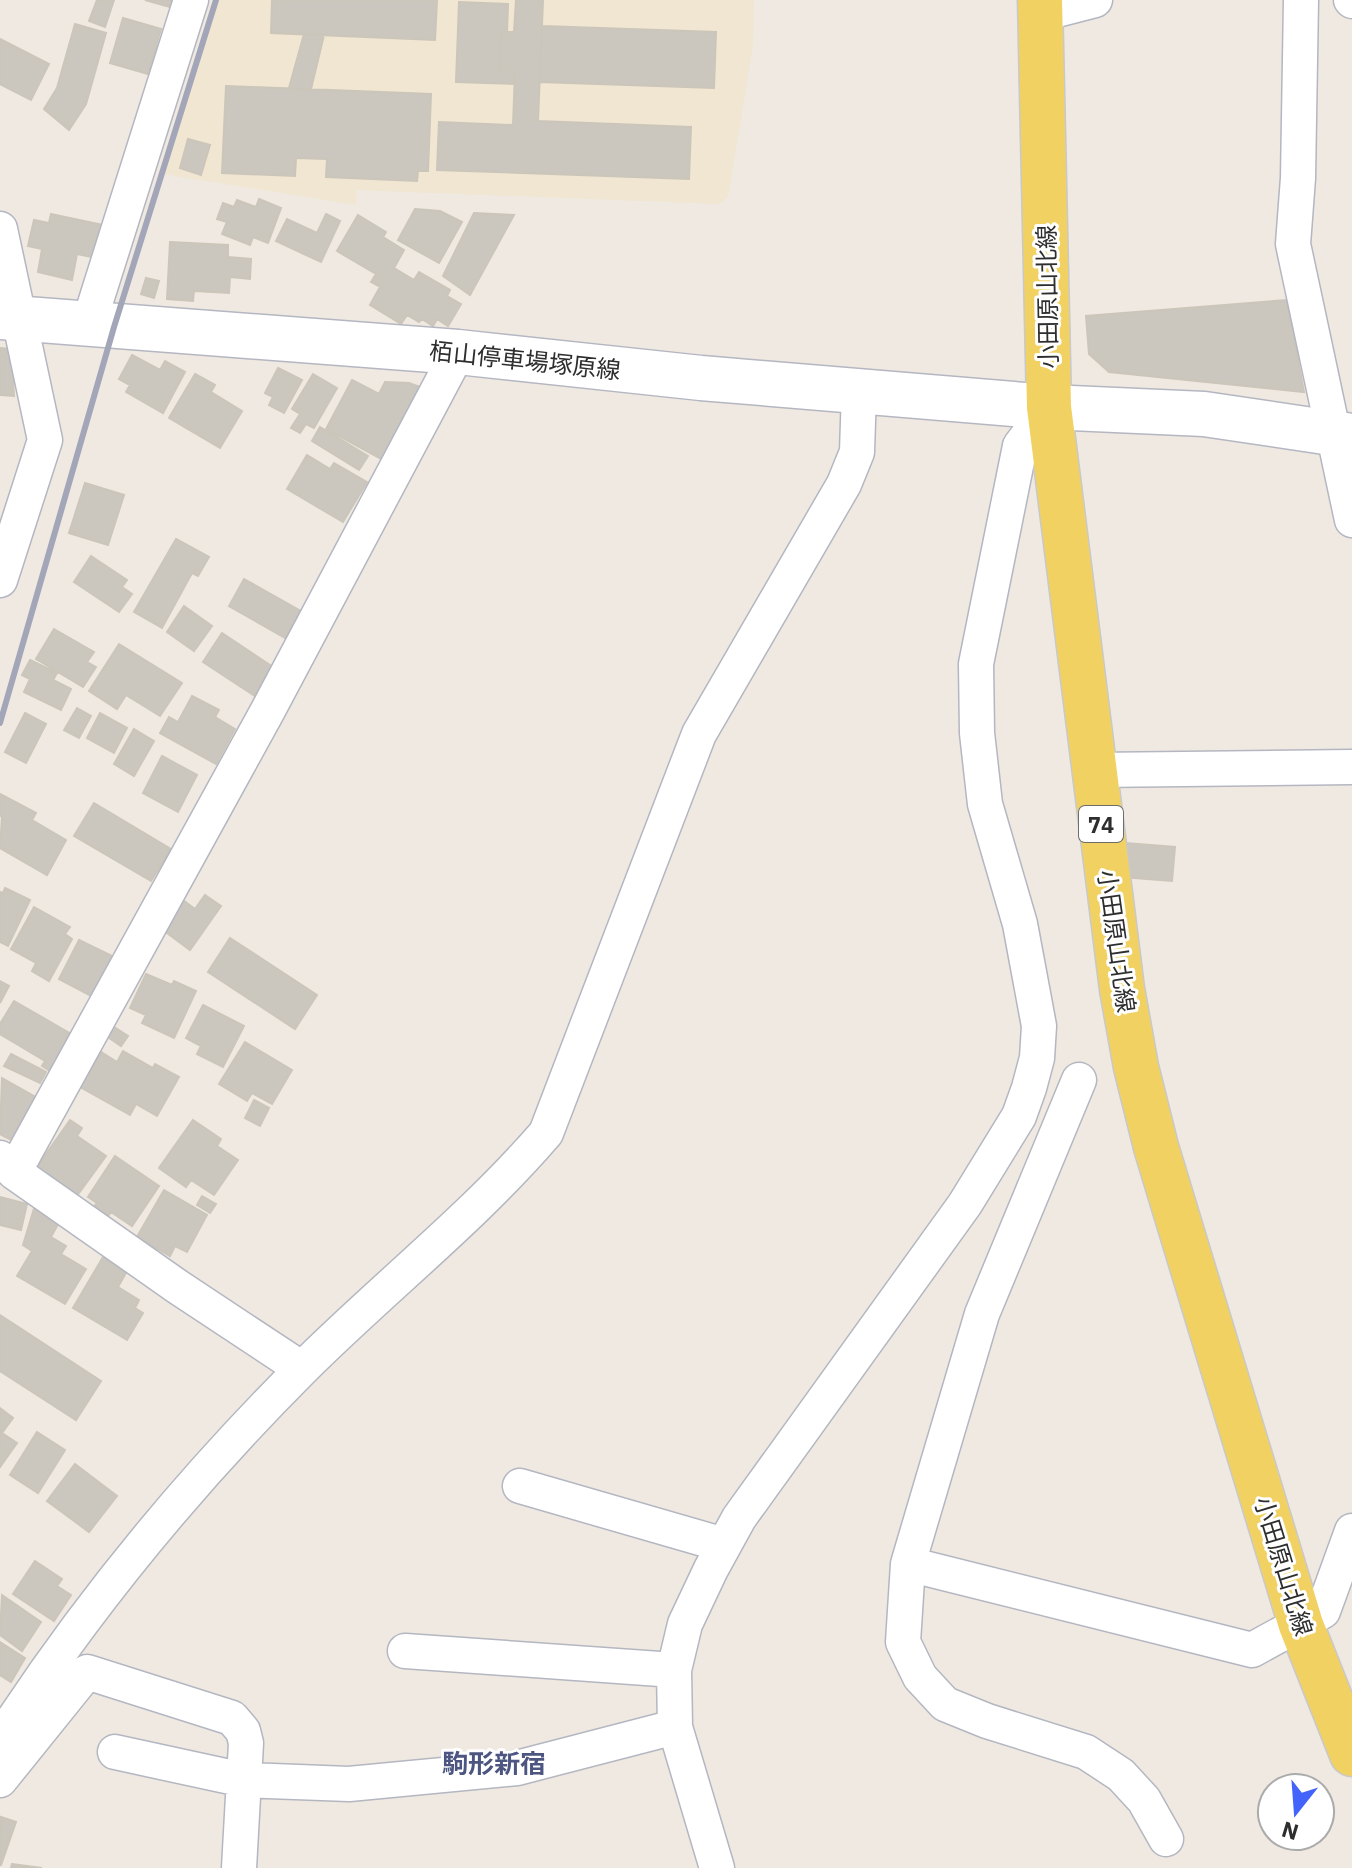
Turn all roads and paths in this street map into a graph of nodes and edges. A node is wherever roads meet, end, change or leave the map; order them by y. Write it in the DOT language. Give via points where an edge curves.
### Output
graph roads {
  1 [pos="191,0"];
  2 [pos="1095,0"];
  3 [pos="1301,0"];
  4 [pos="1040,7"];
  5 [pos="0,229"];
  6 [pos="10,318"];
  7 [pos="88,326"];
  8 [pos="458,352"];
  9 [pos="859,391"];
  10 [pos="1049,407"];
  11 [pos="1343,434"];
  12 [pos="1352,520"];
  13 [pos="0,580"];
  14 [pos="1352,767"];
  15 [pos="1095,770"];
  16 [pos="1079,1080"];
  17 [pos="7,1165"];
  18 [pos="302,1369"];
  19 [pos="520,1486"];
  20 [pos="1352,1531"];
  21 [pos="724,1545"];
  22 [pos="908,1564"];
  23 [pos="1301,1625"];
  24 [pos="405,1651"];
  25 [pos="674,1670"];
  26 [pos="675,1727"];
  27 [pos="0,1740"];
  28 [pos="115,1752"];
  29 [pos="1352,1754"];
  30 [pos="0,1780"];
  31 [pos="244,1780"];
  32 [pos="1166,1839"];
  33 [pos="239,1868"];
  34 [pos="717,1868"];
  1 -- 7 [label="street"];
  2 -- 4 [label="street"];
  3 -- 11 [label="street" via="1293,244"];
  4 -- 10 [label="main road, 小田原山北線 / 74"];
  5 -- 6 [label="street"];
  6 -- 7 [label="main road, 栢山停車場塚原線"];
  6 -- 13 [label="street" via="45,440"];
  7 -- 8 [label="main road, 栢山停車場塚原線"];
  8 -- 9 [label="main road, 栢山停車場塚原線"];
  8 -- 17 [label="street" via="267,712"];
  9 -- 10 [label="main road, 栢山停車場塚原線"];
  9 -- 18 [label="street" via="857,452 844,484 699,734 546,1133 512,1172"];
  10 -- 11 [label="main road, 栢山停車場塚原線" via="1204,414"];
  10 -- 15 [label="main road, 小田原山北線 / 74"];
  10 -- 21 [label="street" via="1020,446 976,664 985,804 1020,924 1039,1026 1029,1088 1019,1116 965,1204"];
  11 -- 12 [label="street"];
  14 -- 15 [label="street"];
  15 -- 23 [label="main road, 小田原山北線 / 74" via="1136,1067"];
  16 -- 22 [label="street" via="982,1314"];
  17 -- 18 [label="street"];
  18 -- 27 [label="street" via="173,1511 89,1615"];
  19 -- 21 [label="street"];
  20 -- 23 [label="street" via="1323,1611"];
  21 -- 25 [label="street" via="685,1624"];
  22 -- 23 [label="street" via="1252,1650"];
  22 -- 32 [label="street" via="903,1642 928,1686 945,1704 1086,1752 1121,1775 1144,1800"];
  23 -- 29 [label="main road, 小田原山北線 / 74"];
  24 -- 25 [label="street"];
  25 -- 26 [label="street"];
  26 -- 31 [label="street" via="517,1768 349,1784"];
  26 -- 34 [label="street"];
  28 -- 31 [label="street"];
  30 -- 31 [label="street" via="87,1672 232,1718 246,1743"];
  31 -- 33 [label="street"];
}
